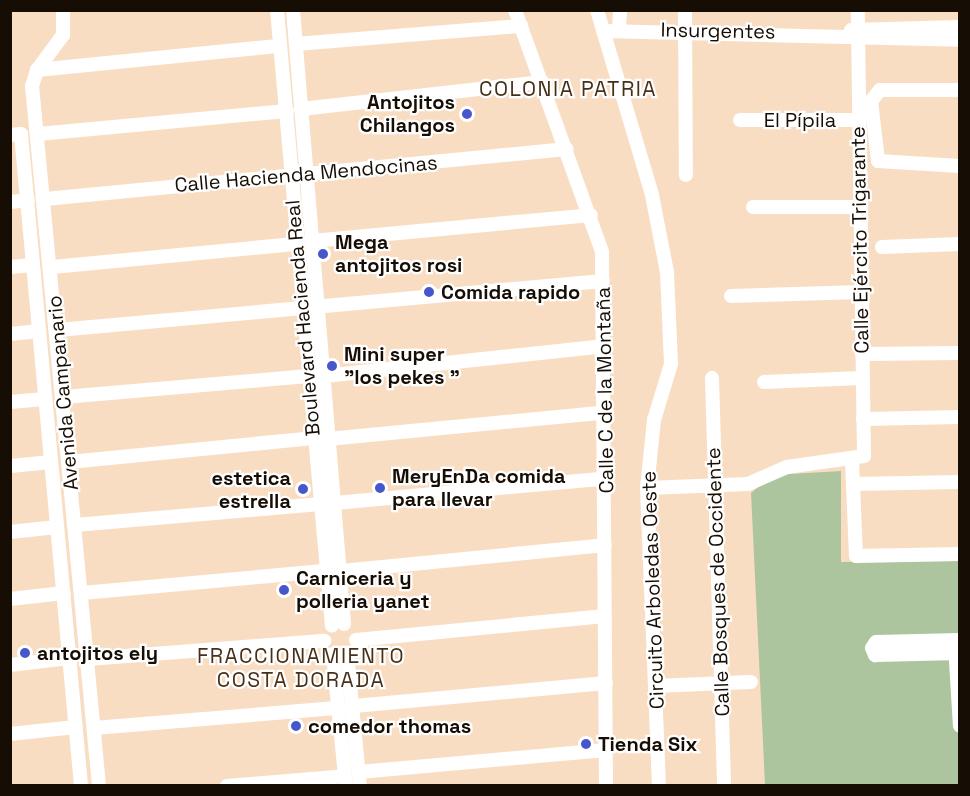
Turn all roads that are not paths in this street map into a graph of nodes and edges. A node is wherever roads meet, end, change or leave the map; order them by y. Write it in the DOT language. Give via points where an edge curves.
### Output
graph roads {
  1 [pos="63,10"];
  2 [pos="277,10"];
  3 [pos="293,10"];
  4 [pos="515,10"];
  5 [pos="597,10"];
  6 [pos="620,10"];
  7 [pos="685,10"];
  8 [pos="858,10"];
  9 [pos="521,26"];
  10 [pos="960,27"];
  11 [pos="620,30"];
  12 [pos="685,30"];
  13 [pos="603,31"];
  14 [pos="858,33"];
  15 [pos="960,40"];
  16 [pos="296,44"];
  17 [pos="279,46"];
  18 [pos="37,70"];
  19 [pos="542,82"];
  20 [pos="960,90"];
  21 [pos="301,109"];
  22 [pos="287,111"];
  23 [pos="740,120"];
  24 [pos="859,120"];
  25 [pos="38,134"];
  26 [pos="16,135"];
  27 [pos="567,149"];
  28 [pos="960,166"];
  29 [pos="309,175"];
  30 [pos="292,176"];
  31 [pos="686,176"];
  32 [pos="45,199"];
  33 [pos="28,200"];
  34 [pos="10,202"];
  35 [pos="753,207"];
  36 [pos="861,207"];
  37 [pos="591,215"];
  38 [pos="312,241"];
  39 [pos="295,244"];
  40 [pos="960,244"];
  41 [pos="882,247"];
  42 [pos="33,265"];
  43 [pos="10,267"];
  44 [pos="52,267"];
  45 [pos="603,281"];
  46 [pos="861,292"];
  47 [pos="731,296"];
  48 [pos="318,308"];
  49 [pos="301,309"];
  50 [pos="58,330"];
  51 [pos="39,331"];
  52 [pos="10,334"];
  53 [pos="605,346"];
  54 [pos="960,353"];
  55 [pos="862,354"];
  56 [pos="308,376"];
  57 [pos="324,376"];
  58 [pos="712,378"];
  59 [pos="862,378"];
  60 [pos="765,382"];
  61 [pos="64,397"];
  62 [pos="45,399"];
  63 [pos="10,402"];
  64 [pos="607,412"];
  65 [pos="960,417"];
  66 [pos="863,419"];
  67 [pos="313,438"];
  68 [pos="328,439"];
  69 [pos="852,461"];
  70 [pos="51,462"];
  71 [pos="69,462"];
  72 [pos="10,466"];
  73 [pos="608,478"];
  74 [pos="960,482"];
  75 [pos="853,484"];
  76 [pos="716,486"];
  77 [pos="647,488"];
  78 [pos="335,503"];
  79 [pos="320,504"];
  80 [pos="75,525"];
  81 [pos="57,527"];
  82 [pos="10,532"];
  83 [pos="605,545"];
  84 [pos="960,554"];
  85 [pos="333,571"];
  86 [pos="64,593"];
  87 [pos="82,593"];
  88 [pos="10,599"];
  89 [pos="605,616"];
  90 [pos="338,625"];
  91 [pos="356,640"];
  92 [pos="324,641"];
  93 [pos="957,646"];
  94 [pos="340,654"];
  95 [pos="69,658"];
  96 [pos="88,659"];
  97 [pos="10,664"];
  98 [pos="751,682"];
  99 [pos="606,683"];
  100 [pos="721,683"];
  101 [pos="655,686"];
  102 [pos="354,706"];
  103 [pos="339,708"];
  104 [pos="960,726"];
  105 [pos="75,727"];
  106 [pos="94,728"];
  107 [pos="10,734"];
  108 [pos="606,750"];
  109 [pos="360,779"];
  110 [pos="345,781"];
  111 [pos="81,786"];
  112 [pos="99,786"];
  113 [pos="227,786"];
  114 [pos="606,786"];
  115 [pos="659,786"];
  116 [pos="724,786"];
  1 -- 18 [label="street" via="63,35"];
  2 -- 17 [label="street, Boulevard Hacienda Real"];
  3 -- 16 [label="street, Boulevard Hacienda Real"];
  4 -- 9 [label="street, Calle C de la Montaña"];
  5 -- 13 [label="street, Circuito Arboledas Oeste"];
  6 -- 11 [label="street"];
  7 -- 12 [label="street"];
  8 -- 14 [label="street, Calle Ejército Trigarante"];
  9 -- 16 [label="street"];
  9 -- 19 [label="street, Calle C de la Montaña"];
  10 -- 14 [label="street"];
  11 -- 12 [label="street, Insurgentes"];
  11 -- 13 [label="street, Insurgentes"];
  12 -- 14 [label="street, Insurgentes"];
  12 -- 31 [label="street"];
  13 -- 77 [label="street, Circuito Arboledas Oeste" via="652,195 667,272 671,364 654,420"];
  14 -- 15 [label="street"];
  14 -- 24 [label="street, Calle Ejército Trigarante"];
  16 -- 21 [label="street, Boulevard Hacienda Real"];
  17 -- 18 [label="street"];
  17 -- 22 [label="street, Boulevard Hacienda Real"];
  18 -- 25 [label="street, Avenida Campanario" via="32,86"];
  19 -- 21 [label="street"];
  19 -- 27 [label="street, Calle C de la Montaña"];
  20 -- 28 [label="street" via="880,90 871,101 878,161"];
  21 -- 29 [label="street, Boulevard Hacienda Real"];
  22 -- 25 [label="street"];
  22 -- 30 [label="street, Boulevard Hacienda Real"];
  23 -- 24 [label="street, El Pípila"];
  24 -- 36 [label="street, Calle Ejército Trigarante"];
  25 -- 32 [label="street, Avenida Campanario"];
  26 -- 33 [label="street, Avenida Campanario"];
  27 -- 29 [label="street, Calle Hacienda Mendocinas"];
  27 -- 37 [label="street, Calle C de la Montaña"];
  29 -- 30 [label="street, Calle Hacienda Mendocinas"];
  29 -- 38 [label="street, Boulevard Hacienda Real"];
  30 -- 32 [label="street, Calle Hacienda Mendocinas"];
  30 -- 39 [label="street, Boulevard Hacienda Real"];
  32 -- 44 [label="street, Avenida Campanario"];
  33 -- 34 [label="street"];
  33 -- 42 [label="street, Avenida Campanario"];
  35 -- 36 [label="street"];
  36 -- 46 [label="street, Calle Ejército Trigarante"];
  37 -- 38 [label="street"];
  37 -- 45 [label="street, Calle C de la Montaña" via="602,252"];
  38 -- 48 [label="street, Boulevard Hacienda Real"];
  39 -- 44 [label="street"];
  39 -- 49 [label="street, Boulevard Hacienda Real"];
  40 -- 41 [label="street"];
  42 -- 43 [label="street"];
  42 -- 51 [label="street, Avenida Campanario"];
  44 -- 50 [label="street, Avenida Campanario"];
  45 -- 48 [label="street"];
  45 -- 53 [label="street, Calle C de la Montaña"];
  46 -- 47 [label="street"];
  46 -- 55 [label="street, Calle Ejército Trigarante"];
  48 -- 49 [label="street"];
  48 -- 57 [label="street, Boulevard Hacienda Real"];
  49 -- 50 [label="street"];
  49 -- 56 [label="street, Boulevard Hacienda Real"];
  50 -- 61 [label="street, Avenida Campanario"];
  51 -- 52 [label="street"];
  51 -- 62 [label="street, Avenida Campanario"];
  53 -- 57 [label="street"];
  53 -- 64 [label="street, Calle C de la Montaña"];
  54 -- 55 [label="street"];
  55 -- 59 [label="street, Calle Ejército Trigarante"];
  56 -- 61 [label="street"];
  56 -- 67 [label="street, Boulevard Hacienda Real"];
  57 -- 68 [label="street, Boulevard Hacienda Real"];
  58 -- 76 [label="street, Calle Bosques de Occidente"];
  59 -- 60 [label="street"];
  59 -- 66 [label="street, Calle Ejército Trigarante"];
  61 -- 71 [label="street, Avenida Campanario"];
  62 -- 63 [label="street"];
  62 -- 70 [label="street, Avenida Campanario"];
  64 -- 68 [label="street"];
  64 -- 73 [label="street, Calle C de la Montaña"];
  65 -- 66 [label="street"];
  66 -- 69 [label="street, Calle Ejército Trigarante" via="864,456"];
  67 -- 71 [label="street"];
  67 -- 79 [label="street, Boulevard Hacienda Real"];
  68 -- 78 [label="street, Boulevard Hacienda Real"];
  69 -- 75 [label="street"];
  69 -- 76 [label="street" via="787,467 763,477"];
  70 -- 72 [label="street"];
  70 -- 81 [label="street, Avenida Campanario"];
  71 -- 80 [label="street, Avenida Campanario"];
  73 -- 78 [label="street"];
  73 -- 83 [label="street, Calle C de la Montaña"];
  74 -- 75 [label="street"];
  75 -- 84 [label="street" via="856,556"];
  76 -- 77 [label="street"];
  76 -- 100 [label="street, Calle Bosques de Occidente"];
  77 -- 101 [label="street, Circuito Arboledas Oeste"];
  78 -- 85 [label="street, Boulevard Hacienda Real"];
  79 -- 80 [label="street"];
  79 -- 85 [label="street, Boulevard Hacienda Real"];
  80 -- 87 [label="street, Avenida Campanario"];
  81 -- 82 [label="street"];
  81 -- 86 [label="street, Avenida Campanario"];
  83 -- 85 [label="street"];
  83 -- 89 [label="street, Calle C de la Montaña"];
  85 -- 87 [label="street"];
  85 -- 90 [label="street, Boulevard Hacienda Real"];
  86 -- 88 [label="street"];
  86 -- 95 [label="street, Avenida Campanario"];
  87 -- 96 [label="street, Avenida Campanario"];
  89 -- 91 [label="street"];
  89 -- 99 [label="street, Calle C de la Montaña"];
  90 -- 91 [label="street"];
  90 -- 92 [label="street"];
  91 -- 94 [label="street"];
  92 -- 94 [label="street"];
  92 -- 96 [label="street"];
  93 -- 93 [label="street" via="875,655 872,648 876,642"];
  93 -- 104 [label="street"];
  94 -- 102 [label="street"];
  94 -- 103 [label="street"];
  95 -- 97 [label="street"];
  95 -- 105 [label="street, Avenida Campanario"];
  96 -- 106 [label="street, Avenida Campanario"];
  98 -- 100 [label="street"];
  99 -- 102 [label="street"];
  99 -- 108 [label="street, Calle C de la Montaña"];
  100 -- 101 [label="street"];
  100 -- 116 [label="street, Calle Bosques de Occidente"];
  101 -- 115 [label="street, Circuito Arboledas Oeste"];
  102 -- 109 [label="street"];
  103 -- 106 [label="street"];
  103 -- 110 [label="street"];
  105 -- 107 [label="street"];
  105 -- 111 [label="street, Avenida Campanario"];
  106 -- 112 [label="street, Avenida Campanario"];
  108 -- 109 [label="street"];
  108 -- 114 [label="street, Calle C de la Montaña"];
  110 -- 113 [label="street"];
}
